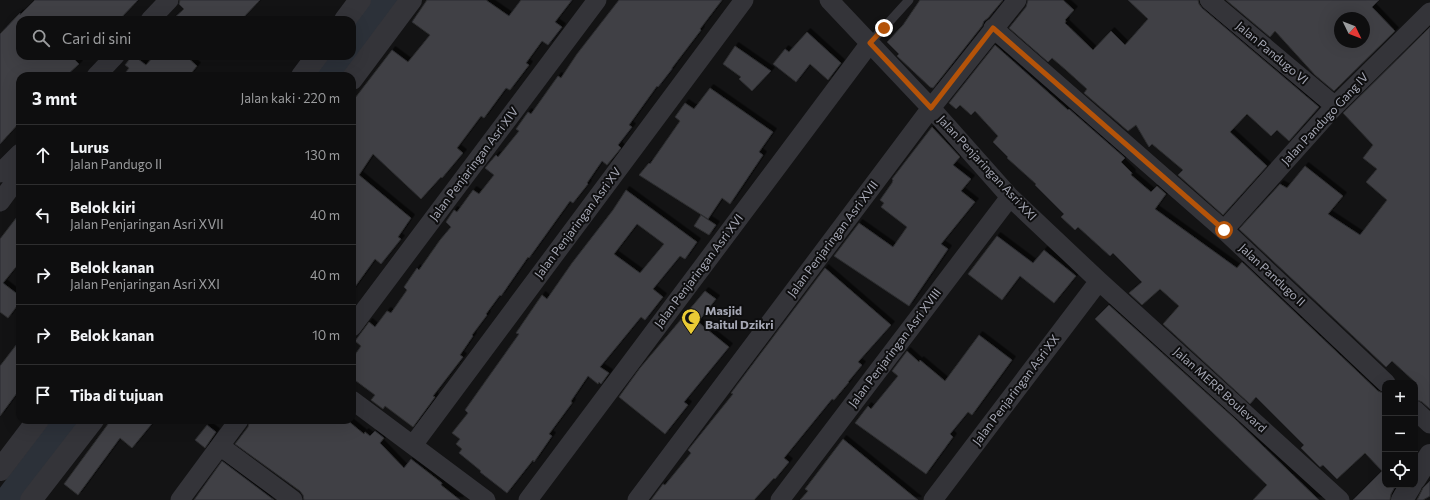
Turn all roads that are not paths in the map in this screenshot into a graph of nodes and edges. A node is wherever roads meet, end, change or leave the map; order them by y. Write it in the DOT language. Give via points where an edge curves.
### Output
graph roads {
  1 [pos="169,0"];
  2 [pos="360,0"];
  3 [pos="411,0"];
  4 [pos="597,0"];
  5 [pos="744,0"];
  6 [pos="829,0"];
  7 [pos="909,0"];
  8 [pos="1017,0"];
  9 [pos="1208,0"];
  10 [pos="1430,12"];
  11 [pos="154,16"];
  12 [pos="348,16"];
  13 [pos="993,28"];
  14 [pos="870,43"];
  15 [pos="111,60"];
  16 [pos="314,60"];
  17 [pos="100,72"];
  18 [pos="305,72"];
  19 [pos="356,74"];
  20 [pos="1334,106"];
  21 [pos="931,108"];
  22 [pos="16,156"];
  23 [pos="0,173"];
  24 [pos="16,180"];
  25 [pos="1010,197"];
  26 [pos="0,202"];
  27 [pos="1224,230"];
  28 [pos="1099,281"];
  29 [pos="356,323"];
  30 [pos="1383,380"];
  31 [pos="356,403"];
  32 [pos="1418,413"];
  33 [pos="35,424"];
  34 [pos="89,424"];
  35 [pos="236,424"];
  36 [pos="1430,424"];
  37 [pos="413,445"];
  38 [pos="220,446"];
  39 [pos="1430,455"];
  40 [pos="0,470"];
  41 [pos="1418,474"];
  42 [pos="1409,488"];
  43 [pos="35,498"];
  44 [pos="180,500"];
  45 [pos="293,500"];
  46 [pos="486,500"];
  47 [pos="528,500"];
  48 [pos="638,500"];
  49 [pos="780,500"];
  50 [pos="933,500"];
  51 [pos="1340,500"];
  52 [pos="1402,500"];
  1 -- 11 [label="street"];
  2 -- 12 [label="street"];
  3 -- 19 [label="street"];
  4 -- 29 [label="street, Jalan Penjaringan Asri XIV"];
  5 -- 37 [label="street, Jalan Penjaringan Asri XV"];
  6 -- 14 [label="street, Jalan Penjaringan Asri XXI"];
  7 -- 14 [label="lane"];
  8 -- 13 [label="street, Jalan Penjaringan Asri XVII"];
  9 -- 20 [label="street, Jalan Pandugo VI"];
  10 -- 20 [label="street, Jalan Pandugo Gang IV"];
  13 -- 21 [label="street, Jalan Penjaringan Asri XVII"];
  13 -- 27 [label="street, Jalan Pandugo II"];
  14 -- 21 [label="street, Jalan Penjaringan Asri XXI"];
  14 -- 47 [label="street, Jalan Penjaringan Asri XVI"];
  15 -- 17 [label="street"];
  16 -- 18 [label="street"];
  20 -- 27 [label="street, Jalan Pandugo Gang IV"];
  21 -- 25 [label="street, Jalan Penjaringan Asri XXI"];
  21 -- 48 [label="street, Jalan Penjaringan Asri XVII"];
  22 -- 23 [label="street"];
  24 -- 26 [label="street"];
  25 -- 28 [label="street, Jalan Penjaringan Asri XXI"];
  25 -- 49 [label="street, Jalan Penjaringan Asri XVIII"];
  27 -- 30 [label="street, Jalan Pandugo II"];
  28 -- 50 [label="street, Jalan Penjaringan Asri XX"];
  28 -- 51 [label="street, Jalan MERR Boulevard"];
  31 -- 37 [label="street"];
  32 -- 36 [label="street"];
  33 -- 40 [label="street"];
  34 -- 43 [label="street"];
  35 -- 38 [label="street"];
  37 -- 46 [label="street"];
  38 -- 44 [label="street"];
  38 -- 45 [label="street"];
  39 -- 41 [label="street"];
  42 -- 52 [label="street"];
}
